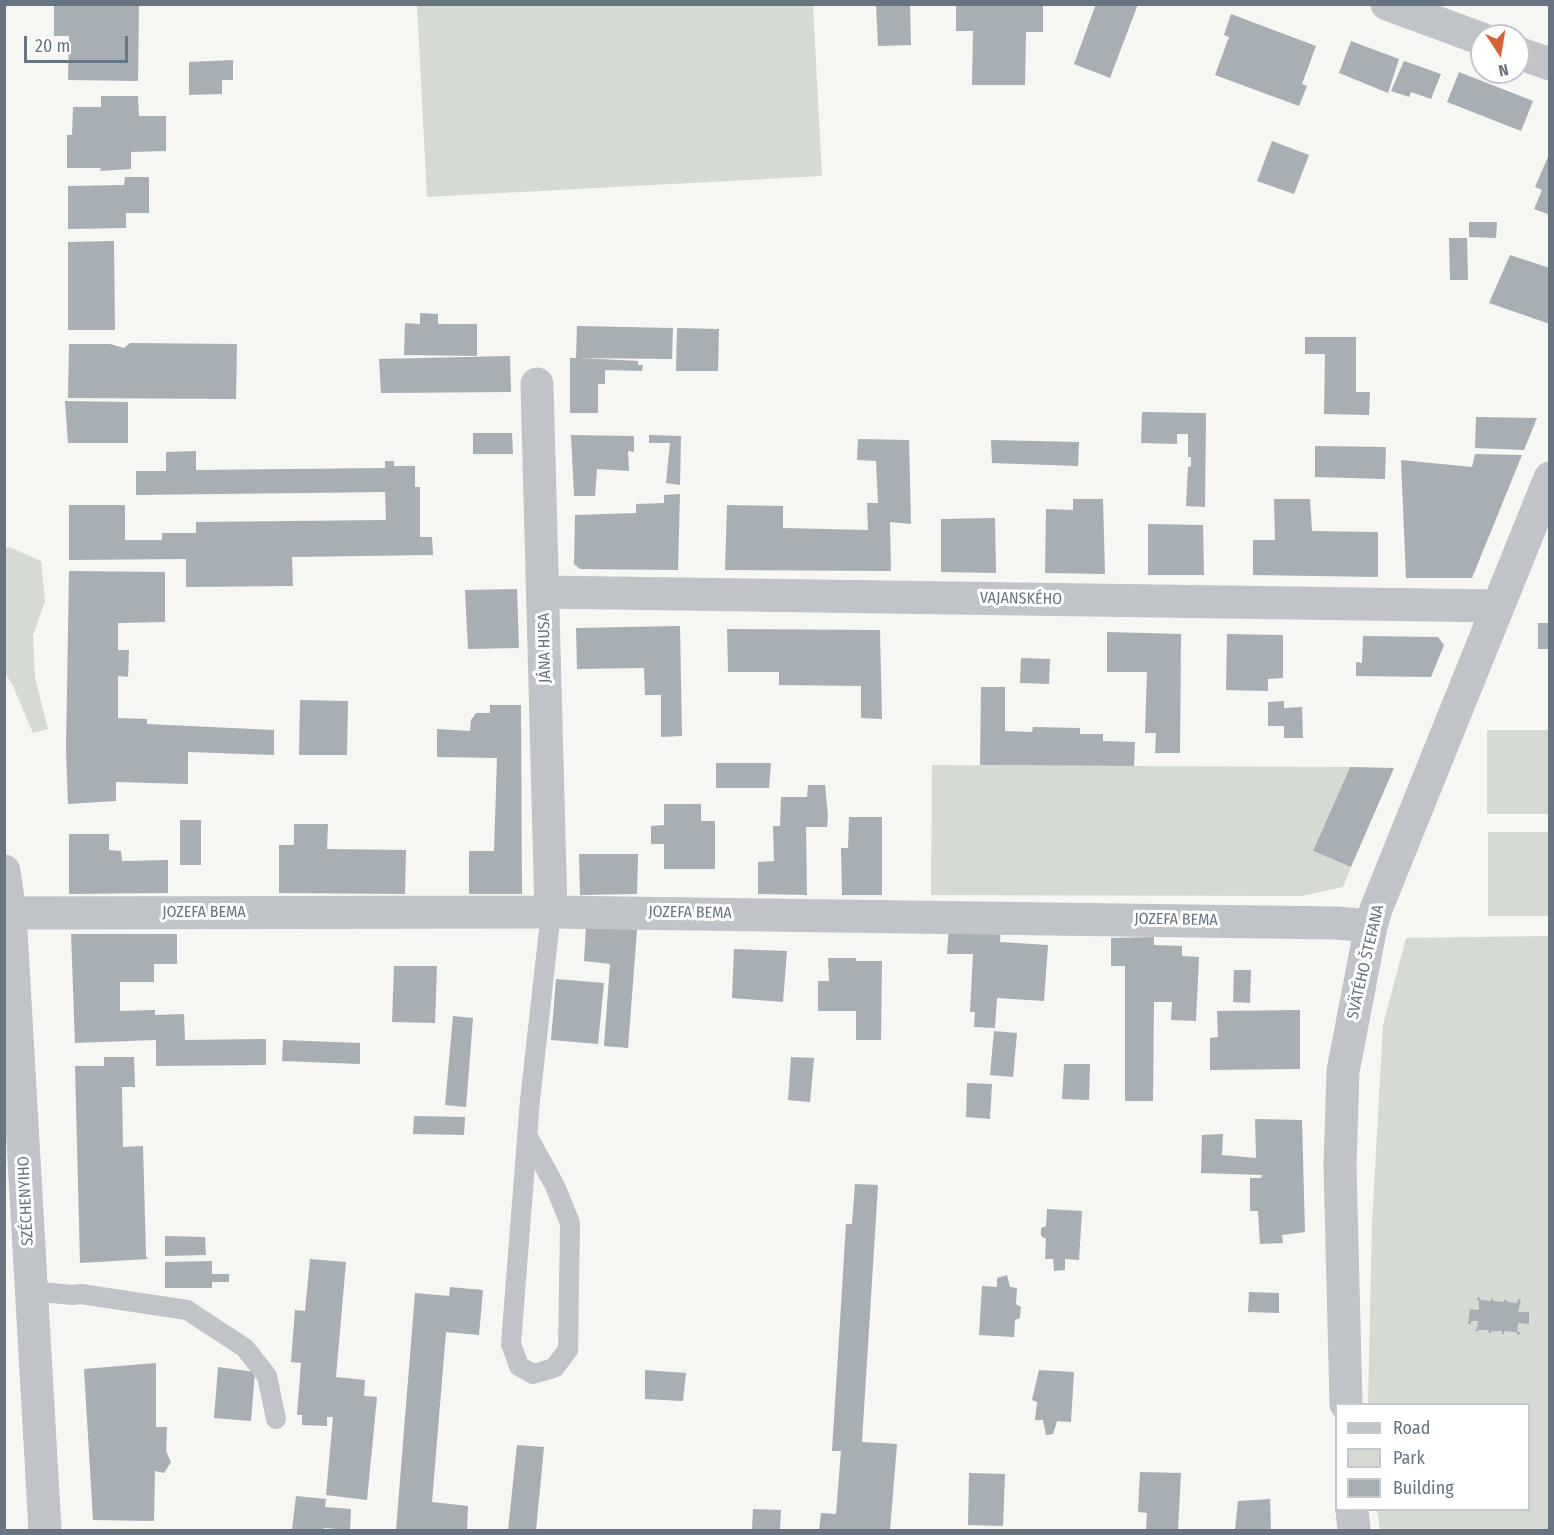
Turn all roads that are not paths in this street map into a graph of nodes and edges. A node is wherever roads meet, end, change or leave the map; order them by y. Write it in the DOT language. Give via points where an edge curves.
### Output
graph roads {
  1 [pos="1387,4"];
  2 [pos="1464,24"];
  3 [pos="1530,56"];
  4 [pos="1550,64"];
  5 [pos="537,384"];
  6 [pos="1550,478"];
  7 [pos="544,592"];
  8 [pos="1498,606"];
  9 [pos="4,871"];
  10 [pos="551,912"];
  11 [pos="10,913"];
  12 [pos="1371,926"];
  13 [pos="527,1135"];
  14 [pos="31,1291"];
  15 [pos="1346,1403"];
  16 [pos="276,1419"];
  17 [pos="1352,1511"];
  18 [pos="45,1530"];
  19 [pos="1354,1530"];
  1 -- 2 [label="street"];
  3 -- 4 [label="street"];
  5 -- 7 [label="street, JÁNA HUSA"];
  6 -- 8 [label="street, SVÄTÉHO ŠTEFANA"];
  7 -- 8 [label="street, VAJANSKÉHO"];
  7 -- 10 [label="street, JÁNA HUSA"];
  8 -- 12 [label="street, SVÄTÉHO ŠTEFANA"];
  9 -- 11 [label="street, SZÉCHENYIHO"];
  10 -- 11 [label="street, JOZEFA BEMA"];
  10 -- 12 [label="street, JOZEFA BEMA"];
  10 -- 13 [label="lane"];
  11 -- 14 [label="street, SZÉCHENYIHO"];
  12 -- 15 [label="street, SVÄTÉHO ŠTEFANA" via="1343,1071 1340,1165"];
  13 -- 13 [label="lane" via="511,1344 519,1366 533,1374 554,1368 568,1350 570,1223"];
  14 -- 16 [label="lane" via="81,1294 187,1310 245,1348 267,1376"];
  14 -- 18 [label="street, SZÉCHENYIHO"];
  17 -- 19 [label="street"];
}
